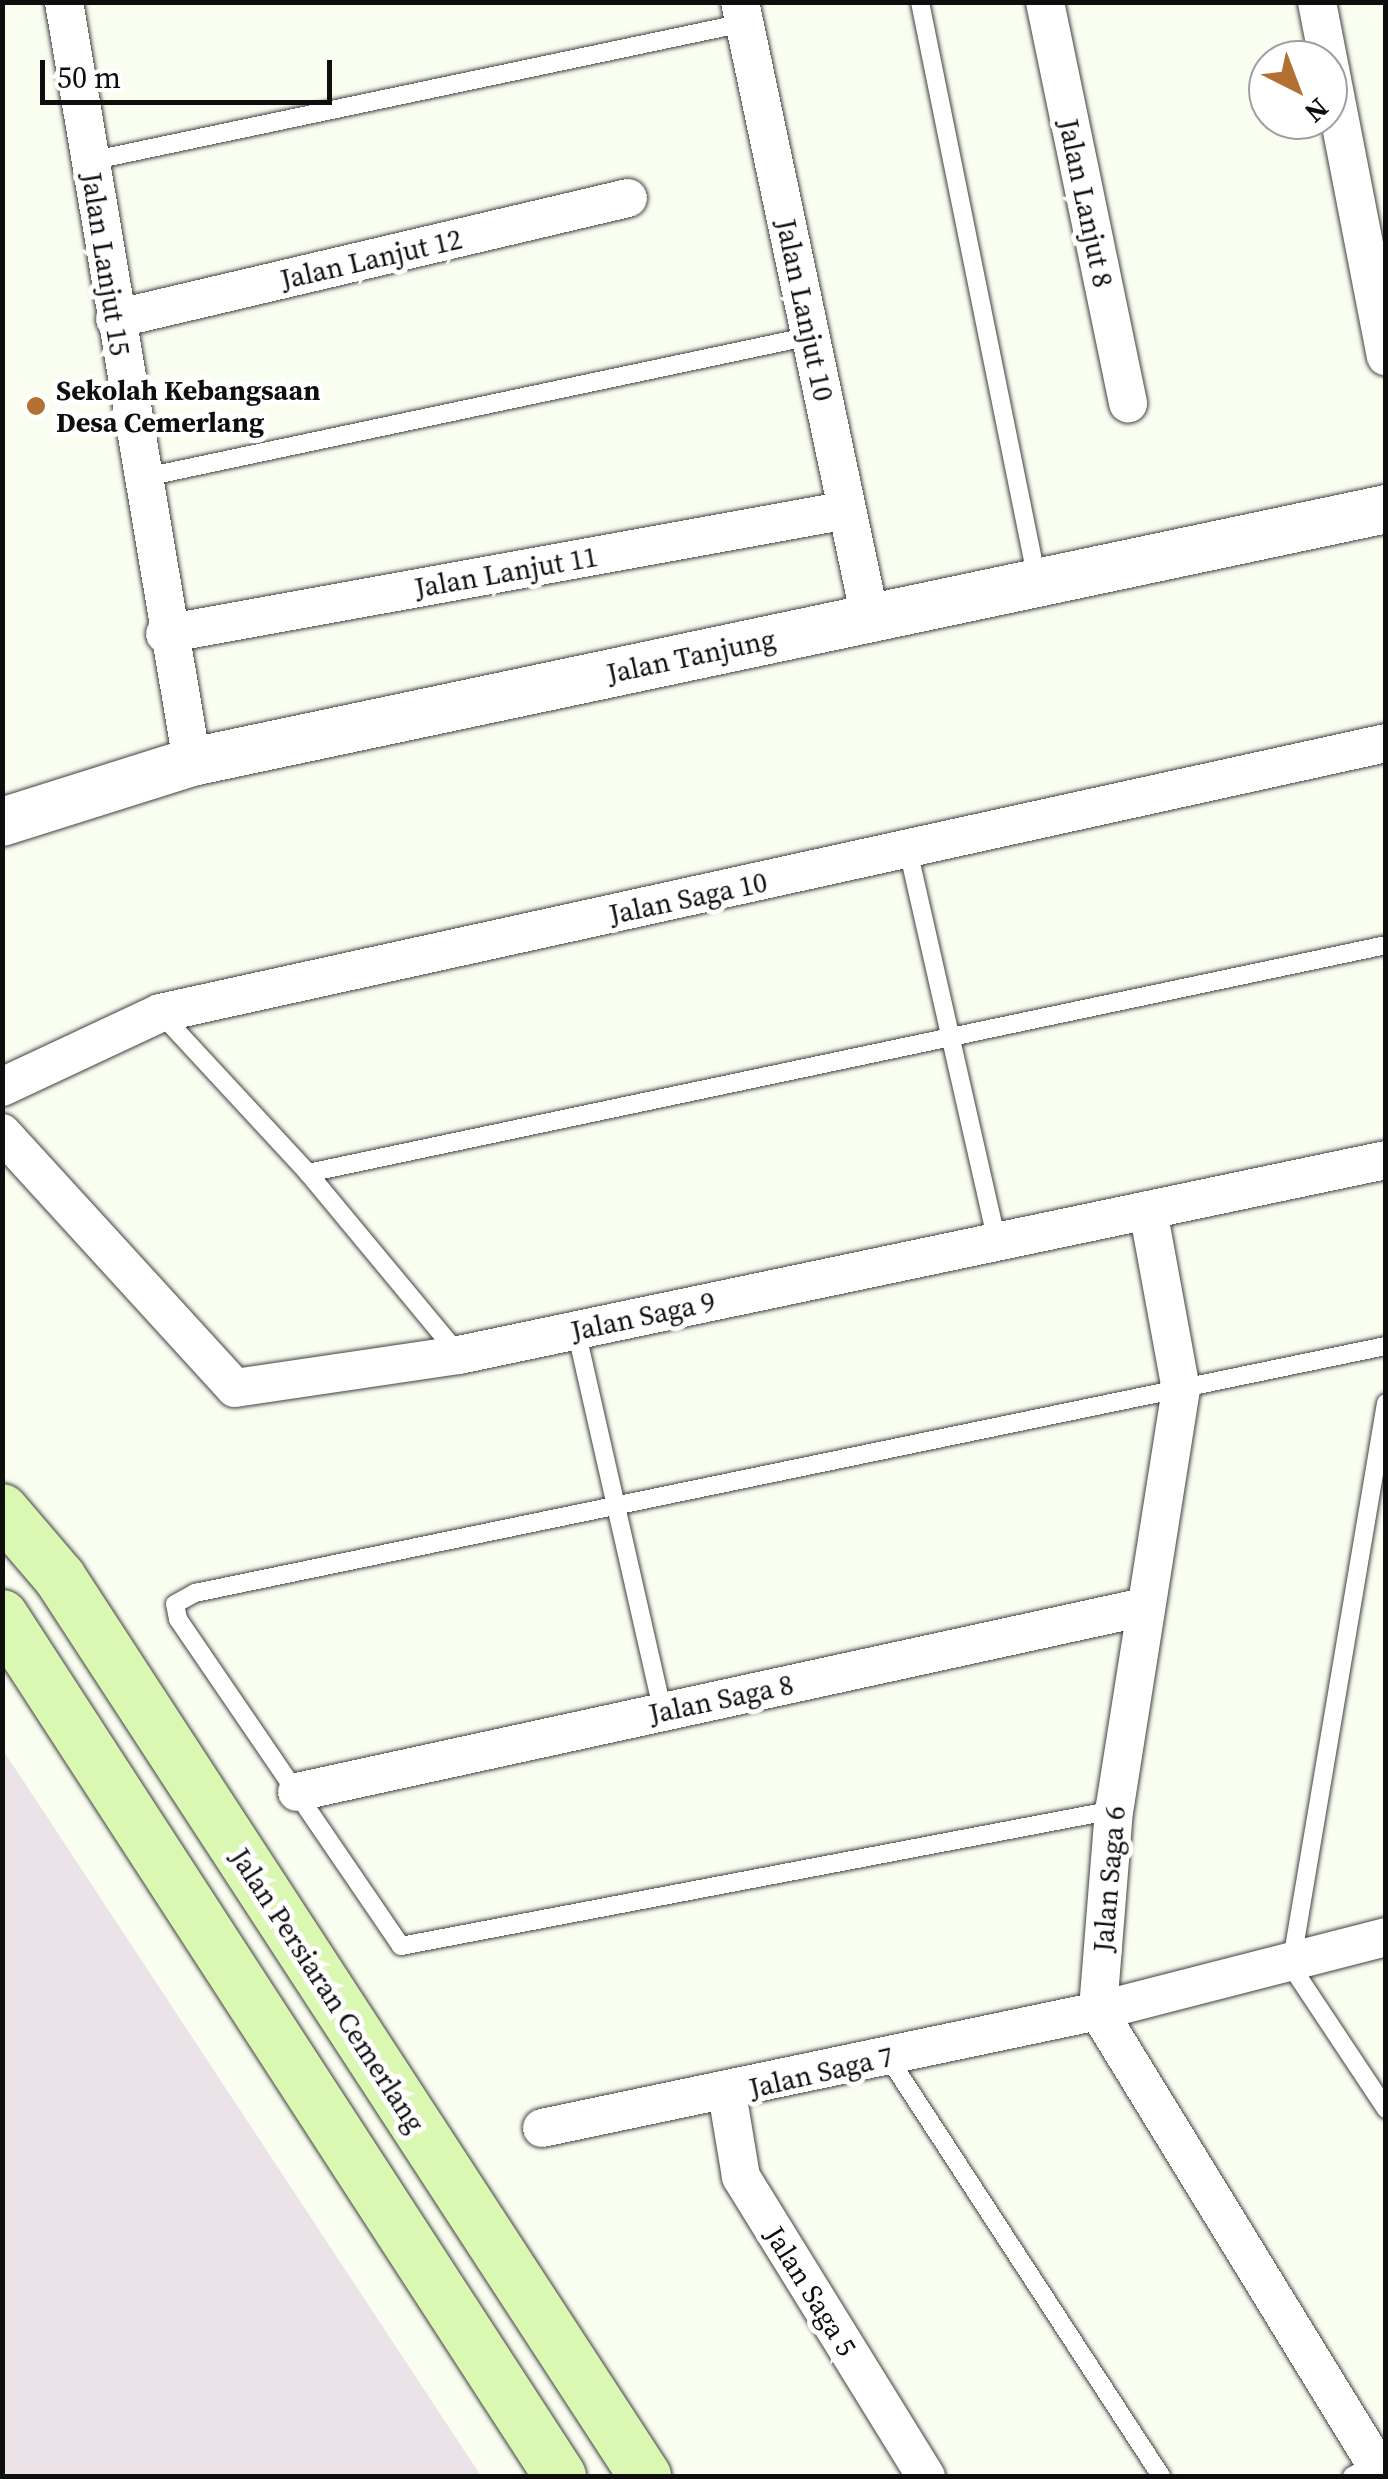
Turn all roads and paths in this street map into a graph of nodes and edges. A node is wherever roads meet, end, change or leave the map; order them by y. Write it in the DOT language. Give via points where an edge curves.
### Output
graph roads {
  1 [pos="920,2"];
  2 [pos="1045,2"];
  3 [pos="1317,2"];
  4 [pos="74,4"];
  5 [pos="742,12"];
  6 [pos="90,160"];
  7 [pos="628,198"];
  8 [pos="114,319"];
  9 [pos="811,336"];
  10 [pos="1386,356"];
  11 [pos="1128,404"];
  12 [pos="140,478"];
  13 [pos="1386,509"];
  14 [pos="847,510"];
  15 [pos="1038,580"];
  16 [pos="870,618"];
  17 [pos="165,634"];
  18 [pos="1386,743"];
  19 [pos="192,762"];
  20 [pos="2,822"];
  21 [pos="908,850"];
  22 [pos="1386,945"];
  23 [pos="160,1013"];
  24 [pos="951,1040"];
  25 [pos="2,1087"];
  26 [pos="2,1133"];
  27 [pos="1386,1160"];
  28 [pos="308,1173"];
  29 [pos="1148,1210"];
  30 [pos="998,1242"];
  31 [pos="576,1330"];
  32 [pos="1386,1346"];
  33 [pos="459,1354"];
  34 [pos="1181,1389"];
  35 [pos="1386,1403"];
  36 [pos="616,1506"];
  37 [pos="2,1510"];
  38 [pos="1144,1607"];
  39 [pos="2,1616"];
  40 [pos="663,1712"];
  41 [pos="297,1792"];
  42 [pos="1114,1810"];
  43 [pos="1386,1937"];
  44 [pos="1291,1966"];
  45 [pos="1098,2011"];
  46 [pos="888,2057"];
  47 [pos="727,2093"];
  48 [pos="1386,2109"];
  49 [pos="542,2128"];
  50 [pos="1370,2472"];
  51 [pos="560,2476"];
  52 [pos="645,2476"];
  53 [pos="926,2476"];
  54 [pos="1161,2476"];
  1 -- 15 [label="lane"];
  2 -- 11 [label="street, Jalan Lanjut 8"];
  3 -- 10 [label="street"];
  4 -- 6 [label="street, Jalan Lanjut 15"];
  5 -- 6 [label="lane"];
  5 -- 9 [label="street, Jalan Lanjut 10"];
  6 -- 8 [label="street, Jalan Lanjut 15"];
  7 -- 8 [label="street, Jalan Lanjut 12"];
  8 -- 12 [label="street, Jalan Lanjut 15"];
  9 -- 12 [label="lane"];
  9 -- 14 [label="street, Jalan Lanjut 10"];
  12 -- 17 [label="street, Jalan Lanjut 15"];
  13 -- 15 [label="street, Jalan Tanjung"];
  14 -- 16 [label="street, Jalan Lanjut 10"];
  14 -- 17 [label="street, Jalan Lanjut 11"];
  15 -- 16 [label="street, Jalan Tanjung"];
  16 -- 19 [label="street, Jalan Tanjung"];
  17 -- 19 [label="street, Jalan Lanjut 15"];
  18 -- 21 [label="street, Jalan Saga 10"];
  19 -- 20 [label="street, Jalan Tanjung"];
  21 -- 23 [label="street, Jalan Saga 10"];
  21 -- 24 [label="lane"];
  22 -- 24 [label="lane"];
  23 -- 25 [label="street, Jalan Saga 10"];
  23 -- 28 [label="lane"];
  24 -- 28 [label="lane"];
  24 -- 30 [label="lane"];
  26 -- 33 [label="street, Jalan Saga 9" via="234,1388"];
  27 -- 29 [label="street, Jalan Saga 9"];
  28 -- 33 [label="lane"];
  29 -- 30 [label="street, Jalan Saga 9"];
  29 -- 34 [label="street, Jalan Saga 6"];
  30 -- 31 [label="street, Jalan Saga 9"];
  31 -- 33 [label="street, Jalan Saga 9"];
  31 -- 36 [label="lane"];
  32 -- 34 [label="lane"];
  34 -- 36 [label="lane"];
  34 -- 38 [label="street, Jalan Saga 6"];
  35 -- 44 [label="lane"];
  36 -- 40 [label="lane"];
  36 -- 41 [label="lane" via="195,1593 174,1604"];
  37 -- 52 [label="main road, Jalan Persiaran Cemerlang" via="60,1578"];
  38 -- 40 [label="street, Jalan Saga 8"];
  38 -- 42 [label="street, Jalan Saga 6"];
  39 -- 51 [label="main road"];
  40 -- 41 [label="street, Jalan Saga 8"];
  41 -- 42 [label="lane" via="401,1946"];
  42 -- 45 [label="street, Jalan Saga 6"];
  43 -- 44 [label="street, Jalan Saga 7"];
  44 -- 45 [label="street, Jalan Saga 7"];
  44 -- 48 [label="lane"];
  45 -- 46 [label="street, Jalan Saga 7"];
  45 -- 50 [label="street"];
  46 -- 47 [label="street, Jalan Saga 7"];
  46 -- 54 [label="lane"];
  47 -- 49 [label="street, Jalan Saga 7"];
  47 -- 53 [label="street, Jalan Saga 5" via="741,2178"];
}
